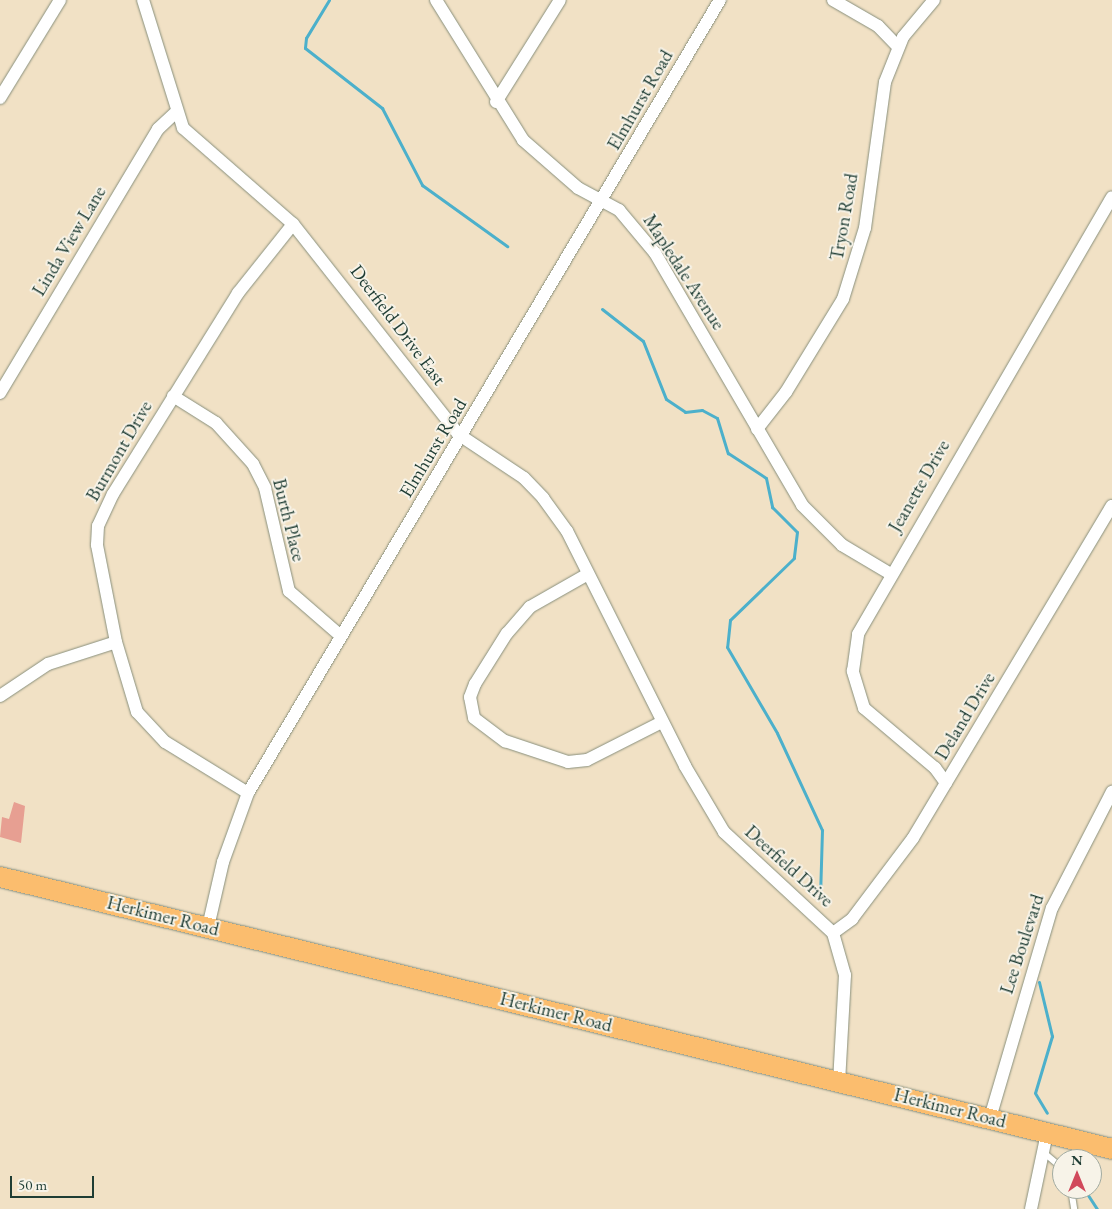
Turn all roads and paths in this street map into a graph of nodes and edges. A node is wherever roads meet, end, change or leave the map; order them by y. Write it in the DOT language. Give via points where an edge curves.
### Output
graph roads {
  1 [pos="60,0"];
  2 [pos="143,0"];
  3 [pos="436,0"];
  4 [pos="560,0"];
  5 [pos="720,0"];
  6 [pos="833,0"];
  7 [pos="934,0"];
  8 [pos="898,47"];
  9 [pos="0,98"];
  10 [pos="496,102"];
  11 [pos="176,112"];
  12 [pos="1112,196"];
  13 [pos="602,201"];
  14 [pos="293,224"];
  15 [pos="0,393"];
  16 [pos="173,396"];
  17 [pos="757,429"];
  18 [pos="462,437"];
  19 [pos="1112,506"];
  20 [pos="889,573"];
  21 [pos="588,574"];
  22 [pos="341,636"];
  23 [pos="116,642"];
  24 [pos="0,696"];
  25 [pos="662,722"];
  26 [pos="946,783"];
  27 [pos="1112,792"];
  28 [pos="248,793"];
  29 [pos="0,877"];
  30 [pos="208,927"];
  31 [pos="833,933"];
  32 [pos="839,1081"];
  33 [pos="990,1118"];
  34 [pos="1045,1142"];
  35 [pos="1112,1149"];
  36 [pos="1052,1153"];
  37 [pos="1031,1209"];
  1 -- 9 [label="street"];
  2 -- 11 [label="street, Deerfield Drive East"];
  3 -- 10 [label="street, Mapledale Avenue"];
  4 -- 10 [label="street"];
  5 -- 13 [label="street, Elmhurst Road"];
  6 -- 8 [label="street" via="878,26"];
  7 -- 8 [label="street, Tryon Road"];
  8 -- 17 [label="street, Tryon Road" via="878,112 858,263 818,345"];
  10 -- 13 [label="street, Mapledale Avenue" via="524,140 553,168"];
  11 -- 14 [label="street, Deerfield Drive East" via="188,134"];
  11 -- 15 [label="street, Linda View Lane" via="158,129"];
  12 -- 20 [label="street, Jeanette Drive"];
  13 -- 17 [label="street, Mapledale Avenue" via="619,210 655,253"];
  13 -- 18 [label="street, Elmhurst Road"];
  14 -- 16 [label="street, Burmont Drive" via="238,294"];
  14 -- 18 [label="street, Deerfield Drive East"];
  16 -- 22 [label="street, Burth Place" via="216,423 253,464 265,488 289,591"];
  16 -- 23 [label="street, Burmont Drive" via="112,494 98,526 98,564"];
  17 -- 20 [label="street, Mapledale Avenue" via="802,505 824,530"];
  18 -- 21 [label="street, Deerfield Drive East" via="524,478 543,498"];
  18 -- 22 [label="street, Elmhurst Road"];
  19 -- 26 [label="street, Deland Drive"];
  20 -- 26 [label="street, Jeanette Drive" via="858,634 853,671 856,691 880,725 935,768"];
  21 -- 25 [label="street, Deerfield Drive East"];
  21 -- 25 [label="street" via="530,607 508,633 475,684 470,697 474,718 505,741 568,762 602,754"];
  22 -- 28 [label="street, Elmhurst Road"];
  23 -- 24 [label="street" via="48,664"];
  23 -- 28 [label="street, Burmont Drive" via="137,712 150,730"];
  25 -- 31 [label="street, Deerfield Drive" via="738,849"];
  26 -- 31 [label="street, Deland Drive" via="881,884 852,919"];
  27 -- 33 [label="street, Lee Boulevard" via="1052,908"];
  28 -- 30 [label="street, Elmhurst Road" via="222,862"];
  29 -- 30 [label="main road, Herkimer Road"];
  30 -- 32 [label="main road, Herkimer Road"];
  31 -- 32 [label="street, Deerfield Drive" via="845,975"];
  32 -- 33 [label="main road, Herkimer Road"];
  33 -- 34 [label="main road, Herkimer Road"];
  34 -- 35 [label="main road, Herkimer Road"];
  34 -- 36 [label="lane"];
  34 -- 37 [label="street"];
}
